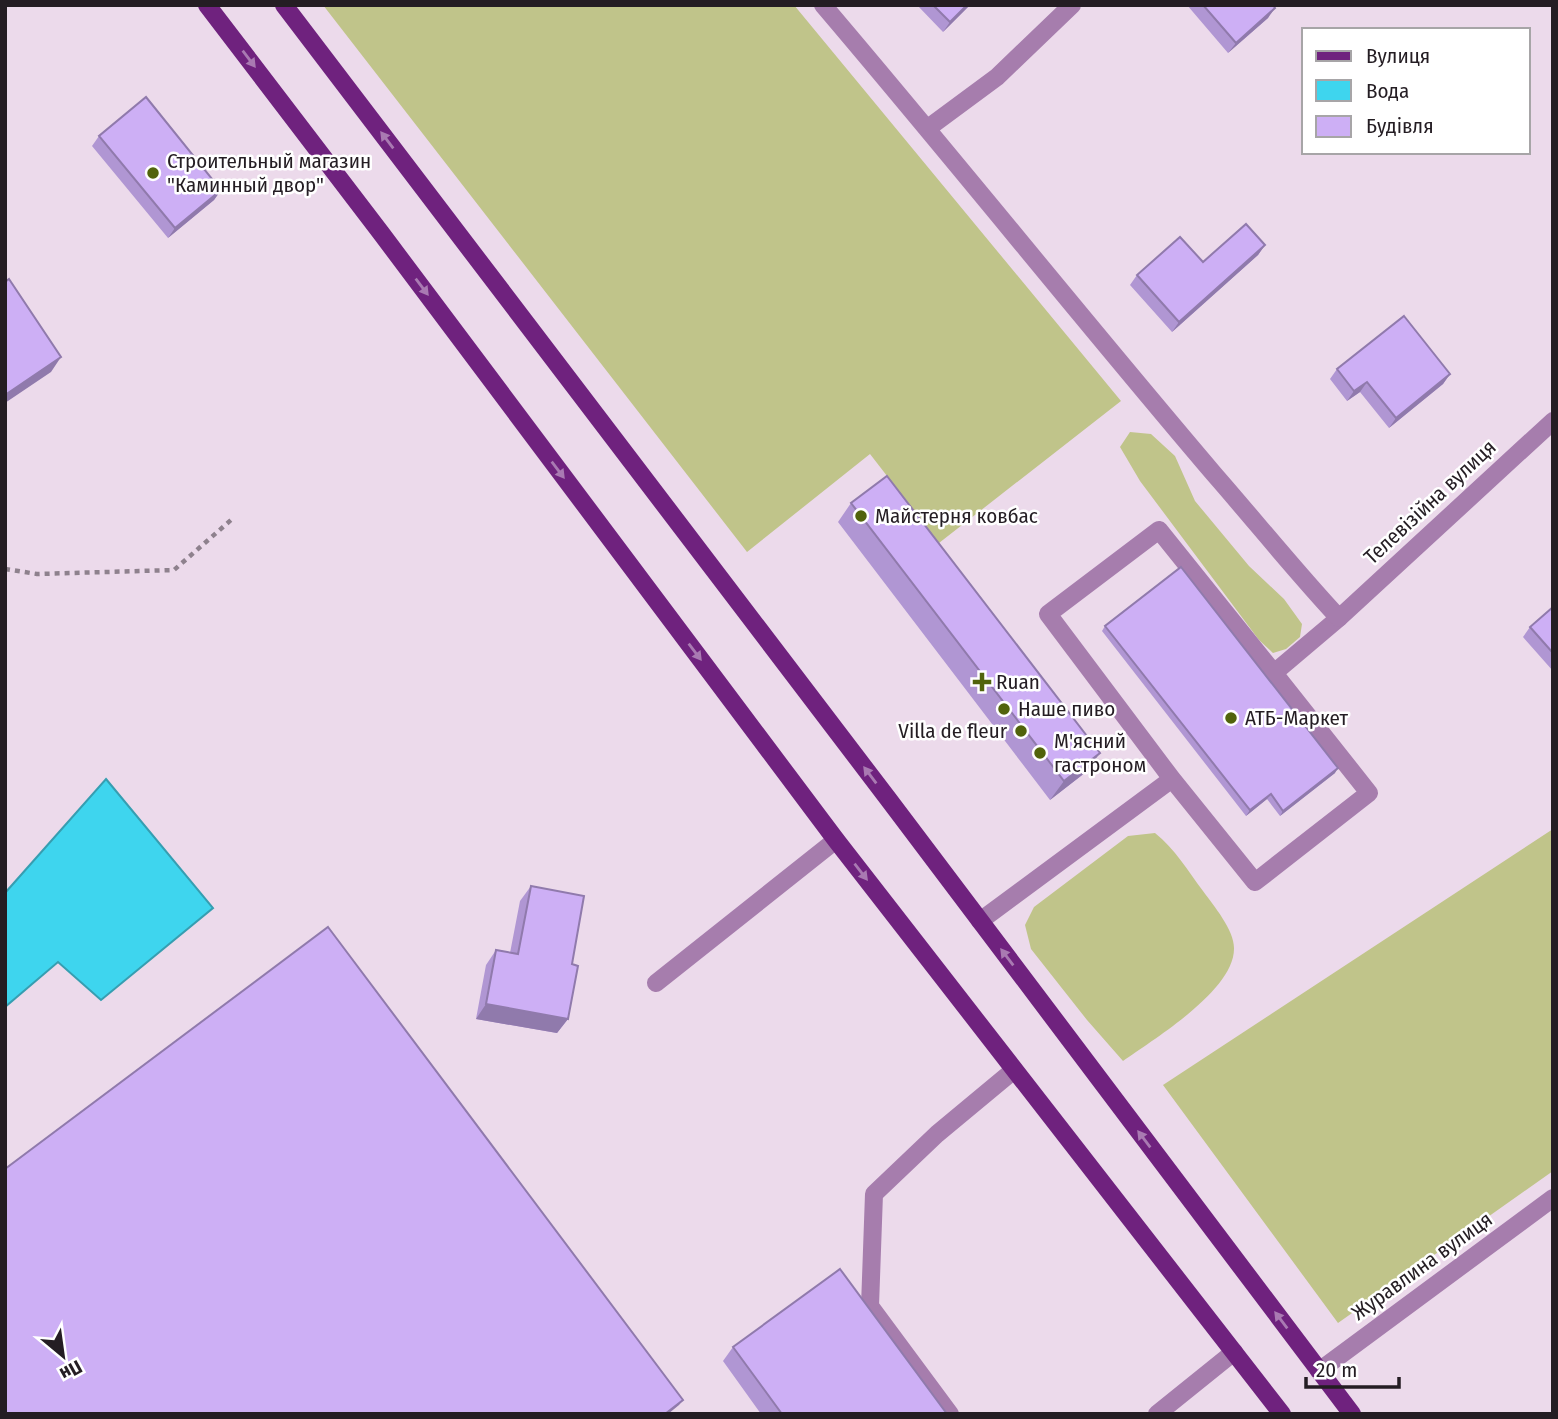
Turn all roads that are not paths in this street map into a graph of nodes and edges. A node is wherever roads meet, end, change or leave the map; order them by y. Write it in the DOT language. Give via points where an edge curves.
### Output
graph roads {
  1 [pos="208,5"];
  2 [pos="284,5"];
  3 [pos="823,5"];
  4 [pos="1072,5"];
  5 [pos="928,128"];
  6 [pos="1553,421"];
  7 [pos="1339,618"];
  8 [pos="1274,673"];
  9 [pos="1172,779"];
  10 [pos="836,840"];
  11 [pos="979,921"];
  12 [pos="656,983"];
  13 [pos="1014,1070"];
  14 [pos="1553,1198"];
  15 [pos="1234,1352"];
  16 [pos="1319,1370"];
  17 [pos="950,1414"];
  18 [pos="1157,1414"];
  19 [pos="1282,1414"];
  20 [pos="1352,1414"];
  1 -- 10 [label="main road, one-way"];
  11 -- 2 [label="main road, one-way"];
  3 -- 5 [label="street"];
  4 -- 5 [label="street" via="997,77"];
  5 -- 7 [label="street"];
  6 -- 7 [label="street, Телевізійна вулиця"];
  7 -- 8 [label="street, Телевізійна вулиця"];
  8 -- 9 [label="street" via="1369,793 1255,882"];
  8 -- 9 [label="street" via="1159,530 1048,614"];
  9 -- 11 [label="street"];
  10 -- 12 [label="street"];
  10 -- 13 [label="main road, one-way"];
  16 -- 11 [label="main road, one-way"];
  13 -- 15 [label="main road"];
  13 -- 17 [label="street" via="874,1194 870,1306"];
  14 -- 16 [label="street, Журавлина вулиця"];
  15 -- 18 [label="street"];
  15 -- 19 [label="main road"];
  16 -- 20 [label="main road"];
}
